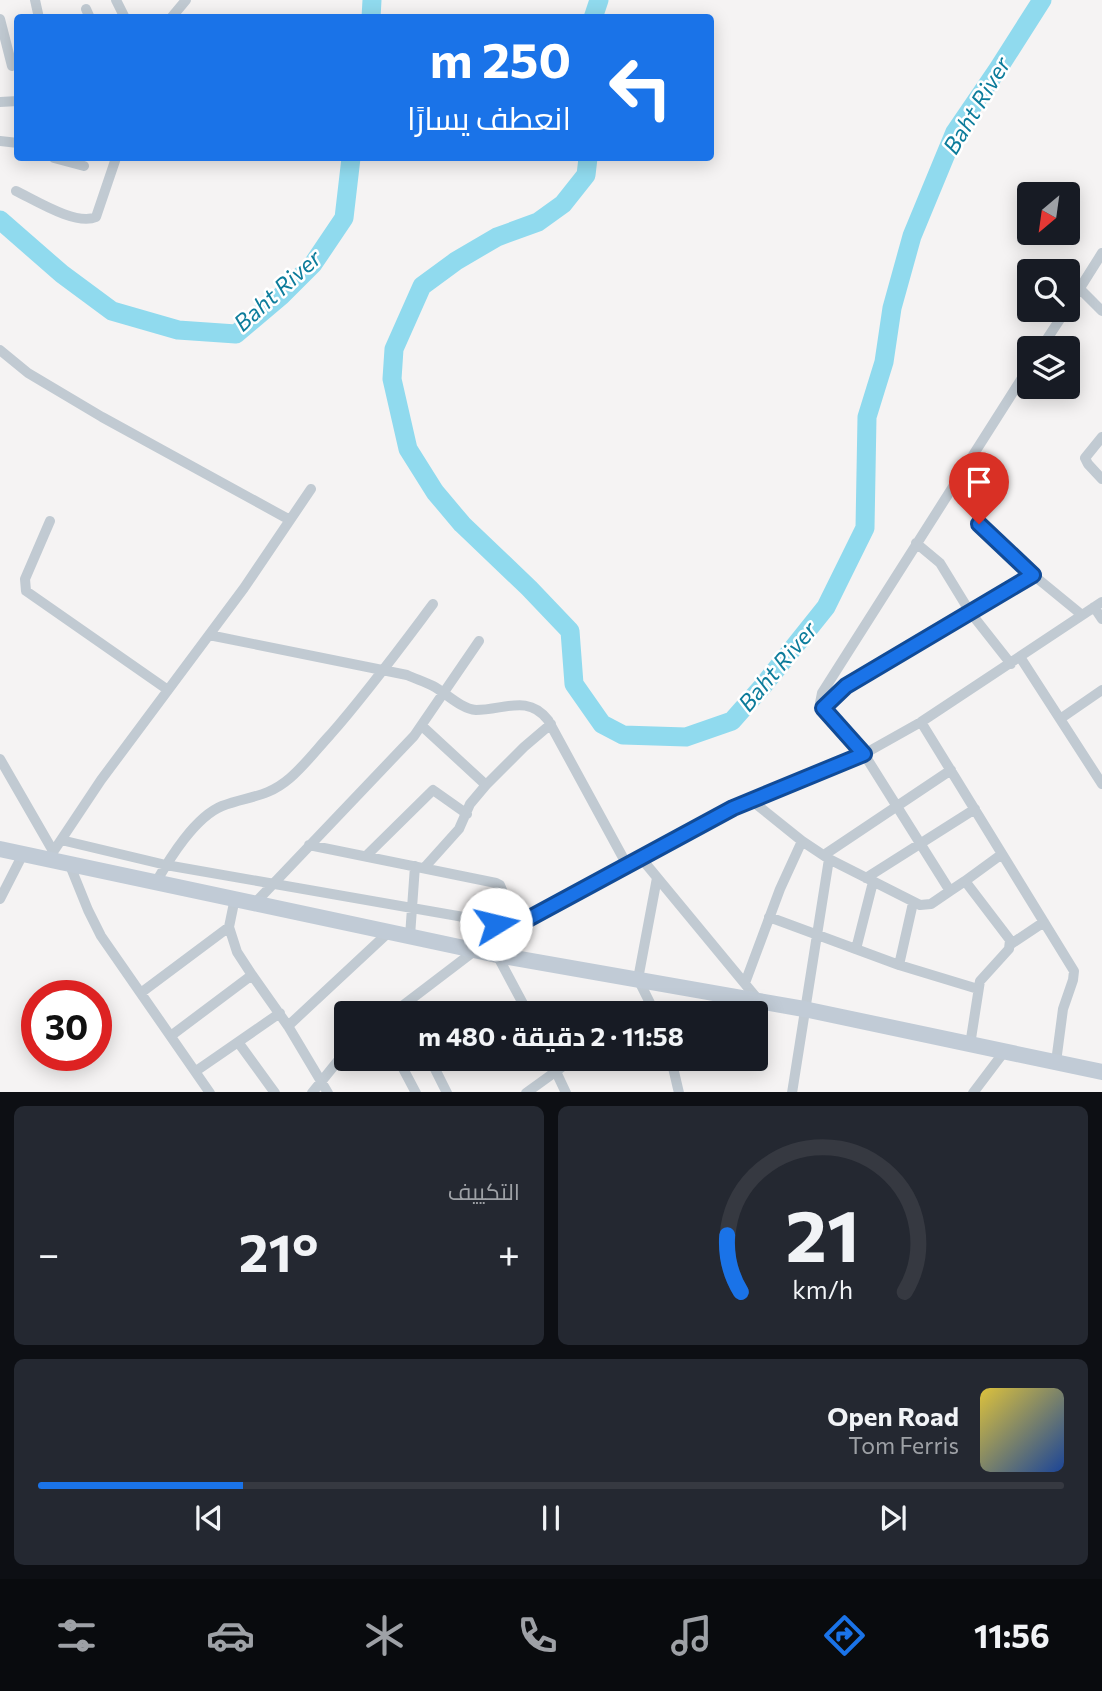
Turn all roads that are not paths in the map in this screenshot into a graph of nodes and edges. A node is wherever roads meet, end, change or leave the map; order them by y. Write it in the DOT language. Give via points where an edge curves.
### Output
graph roads {
  1 [pos="186,0"];
  2 [pos="174,14"];
  3 [pos="0,19"];
  4 [pos="10,66"];
  5 [pos="65,161"];
  6 [pos="115,161"];
  7 [pos="84,166"];
  8 [pos="16,191"];
  9 [pos="1102,253"];
  10 [pos="1080,286"];
  11 [pos="1080,289"];
  12 [pos="1102,311"];
  13 [pos="0,350"];
  14 [pos="1017,386"];
  15 [pos="1102,437"];
  16 [pos="1102,479"];
  17 [pos="311,489"];
  18 [pos="290,520"];
  19 [pos="50,521"];
  20 [pos="979,524"];
  21 [pos="916,543"];
  22 [pos="1033,575"];
  23 [pos="433,604"];
  24 [pos="1098,604"];
  25 [pos="970,612"];
  26 [pos="1082,615"];
  27 [pos="1102,619"];
  28 [pos="209,635"];
  29 [pos="479,641"];
  30 [pos="1015,661"];
  31 [pos="383,671"];
  32 [pos="168,690"];
  33 [pos="1099,692"];
  34 [pos="445,693"];
  35 [pos="1102,705"];
  36 [pos="823,708"];
  37 [pos="1060,719"];
  38 [pos="921,722"];
  39 [pos="551,724"];
  40 [pos="422,726"];
  41 [pos="864,754"];
  42 [pos="0,759"];
  43 [pos="951,770"];
  44 [pos="1101,781"];
  45 [pos="486,785"];
  46 [pos="751,800"];
  47 [pos="898,805"];
  48 [pos="975,808"];
  49 [pos="467,814"];
  50 [pos="61,840"];
  51 [pos="802,841"];
  52 [pos="921,843"];
  53 [pos="309,845"];
  54 [pos="0,849"];
  55 [pos="23,854"];
  56 [pos="1002,854"];
  57 [pos="51,855"];
  58 [pos="366,856"];
  59 [pos="826,857"];
  60 [pos="641,858"];
  61 [pos="69,863"];
  62 [pos="166,865"];
  63 [pos="628,865"];
  64 [pos="419,867"];
  65 [pos="657,878"];
  66 [pos="870,880"];
  67 [pos="965,881"];
  68 [pos="156,882"];
  69 [pos="274,883"];
  70 [pos="950,891"];
  71 [pos="235,898"];
  72 [pos="0,899"];
  73 [pos="255,903"];
  74 [pos="913,903"];
  75 [pos="412,908"];
  76 [pos="769,917"];
  77 [pos="1044,922"];
  78 [pos="496,924"];
  79 [pos="515,926"];
  80 [pos="229,927"];
  81 [pos="390,931"];
  82 [pos="817,935"];
  83 [pos="410,936"];
  84 [pos="1011,944"];
  85 [pos="477,949"];
  86 [pos="856,949"];
  87 [pos="497,955"];
  88 [pos="899,965"];
  89 [pos="252,975"];
  90 [pos="638,979"];
  91 [pos="745,983"];
  92 [pos="978,989"];
  93 [pos="142,992"];
  94 [pos="415,1001"];
  95 [pos="522,1001"];
  96 [pos="648,1001"];
  97 [pos="755,1001"];
  98 [pos="759,1001"];
  99 [pos="768,1003"];
  100 [pos="804,1009"];
  101 [pos="280,1013"];
  102 [pos="288,1026"];
  103 [pos="172,1035"];
  104 [pos="238,1042"];
  105 [pos="970,1045"];
  106 [pos="1004,1052"];
  107 [pos="1056,1062"];
  108 [pos="334,1064"];
  109 [pos="196,1071"];
  110 [pos="404,1071"];
  111 [pos="436,1071"];
  112 [pos="546,1071"];
  113 [pos="556,1071"];
  114 [pos="674,1071"];
  115 [pos="1102,1072"];
  116 [pos="321,1079"];
  117 [pos="209,1092"];
  118 [pos="274,1092"];
  119 [pos="313,1092"];
  120 [pos="328,1092"];
  121 [pos="415,1092"];
  122 [pos="446,1092"];
  123 [pos="527,1092"];
  124 [pos="566,1092"];
  125 [pos="679,1092"];
  126 [pos="792,1092"];
  127 [pos="974,1092"];
  1 -- 2 [label="street"];
  3 -- 4 [label="street"];
  5 -- 7 [label="street"];
  6 -- 8 [label="street" via="96,217 90,220 62,213"];
  9 -- 10 [label="street"];
  11 -- 12 [label="street"];
  13 -- 18 [label="street" via="102,417"];
  14 -- 21 [label="street"];
  15 -- 16 [label="street" via="1085,458"];
  17 -- 18 [label="street"];
  18 -- 28 [label="street"];
  19 -- 32 [label="street" via="25,579 26,592"];
  20 -- 22 [label="street"];
  21 -- 25 [label="street" via="940,563"];
  21 -- 36 [label="street" via="822,693"];
  22 -- 25 [label="street"];
  22 -- 26 [label="street"];
  23 -- 31 [label="street"];
  24 -- 26 [label="street"];
  24 -- 27 [label="street"];
  25 -- 30 [label="street"];
  25 -- 36 [label="street" via="846,686"];
  26 -- 30 [label="street"];
  28 -- 31 [label="street"];
  28 -- 32 [label="street"];
  29 -- 34 [label="street"];
  30 -- 37 [label="street"];
  30 -- 38 [label="street"];
  31 -- 34 [label="street" via="414,678"];
  31 -- 62 [label="street" via="292,776 261,797 210,812"];
  32 -- 50 [label="street"];
  33 -- 35 [label="street"];
  33 -- 37 [label="street"];
  34 -- 39 [label="street" via="475,710 533,706"];
  34 -- 40 [label="street"];
  36 -- 41 [label="street"];
  37 -- 44 [label="street"];
  38 -- 41 [label="street"];
  38 -- 43 [label="street"];
  39 -- 45 [label="street"];
  39 -- 63 [label="street"];
  40 -- 45 [label="street"];
  40 -- 53 [label="street"];
  41 -- 46 [label="street"];
  41 -- 47 [label="street"];
  42 -- 57 [label="street"];
  43 -- 47 [label="street"];
  43 -- 48 [label="street"];
  45 -- 49 [label="street"];
  46 -- 51 [label="street"];
  46 -- 60 [label="street"];
  47 -- 52 [label="street"];
  47 -- 59 [label="street"];
  48 -- 52 [label="street"];
  48 -- 56 [label="street"];
  49 -- 58 [label="street" via="433,790"];
  49 -- 64 [label="street" via="459,829"];
  50 -- 57 [label="street"];
  50 -- 62 [label="street"];
  51 -- 59 [label="street"];
  51 -- 76 [label="street"];
  52 -- 66 [label="street"];
  52 -- 70 [label="street"];
  53 -- 58 [label="street"];
  53 -- 69 [label="street"];
  54 -- 55 [label="street"];
  55 -- 57 [label="street"];
  55 -- 72 [label="street"];
  56 -- 67 [label="street"];
  56 -- 77 [label="street"];
  57 -- 61 [label="street"];
  58 -- 64 [label="street"];
  59 -- 66 [label="street"];
  59 -- 82 [label="street"];
  60 -- 63 [label="street"];
  60 -- 65 [label="street"];
  61 -- 68 [label="street"];
  61 -- 93 [label="street" via="93,923"];
  62 -- 68 [label="street"];
  62 -- 69 [label="street"];
  63 -- 79 [label="street"];
  64 -- 75 [label="street"];
  64 -- 78 [label="street" via="500,885"];
  65 -- 90 [label="street"];
  65 -- 91 [label="street"];
  66 -- 74 [label="street"];
  66 -- 86 [label="street"];
  67 -- 70 [label="street"];
  67 -- 84 [label="street"];
  68 -- 71 [label="street"];
  69 -- 73 [label="street"];
  69 -- 75 [label="street"];
  70 -- 74 [label="street" via="925,906"];
  71 -- 73 [label="street"];
  71 -- 80 [label="street"];
  73 -- 81 [label="street"];
  74 -- 88 [label="street"];
  75 -- 78 [label="street"];
  75 -- 83 [label="street"];
  76 -- 82 [label="street"];
  76 -- 91 [label="street"];
  77 -- 84 [label="street"];
  77 -- 107 [label="street" via="1074,971"];
  78 -- 79 [label="street"];
  79 -- 85 [label="street"];
  80 -- 89 [label="street"];
  80 -- 93 [label="street"];
  81 -- 83 [label="street"];
  81 -- 102 [label="street"];
  82 -- 86 [label="street"];
  82 -- 100 [label="street"];
  83 -- 85 [label="street"];
  84 -- 92 [label="street" via="983,976"];
  85 -- 87 [label="street"];
  85 -- 94 [label="street"];
  86 -- 88 [label="street"];
  87 -- 90 [label="street"];
  87 -- 95 [label="street"];
  88 -- 92 [label="street"];
  89 -- 101 [label="street"];
  89 -- 103 [label="street"];
  90 -- 96 [label="street"];
  90 -- 97 [label="street"];
  91 -- 98 [label="street"];
  92 -- 105 [label="street"];
  93 -- 103 [label="street"];
  99 -- 100 [label="street"];
  100 -- 105 [label="street"];
  100 -- 126 [label="street"];
  101 -- 102 [label="street"];
  101 -- 104 [label="street"];
  102 -- 116 [label="street"];
  103 -- 109 [label="street"];
  104 -- 109 [label="street"];
  104 -- 118 [label="street"];
  105 -- 106 [label="street"];
  106 -- 107 [label="street"];
  106 -- 127 [label="street"];
  107 -- 115 [label="street"];
  108 -- 116 [label="street"];
  109 -- 117 [label="street"];
  110 -- 121 [label="street"];
  111 -- 122 [label="street"];
  112 -- 123 [label="street"];
  113 -- 124 [label="street"];
  114 -- 125 [label="street"];
  116 -- 119 [label="street"];
  116 -- 120 [label="street"];
}
